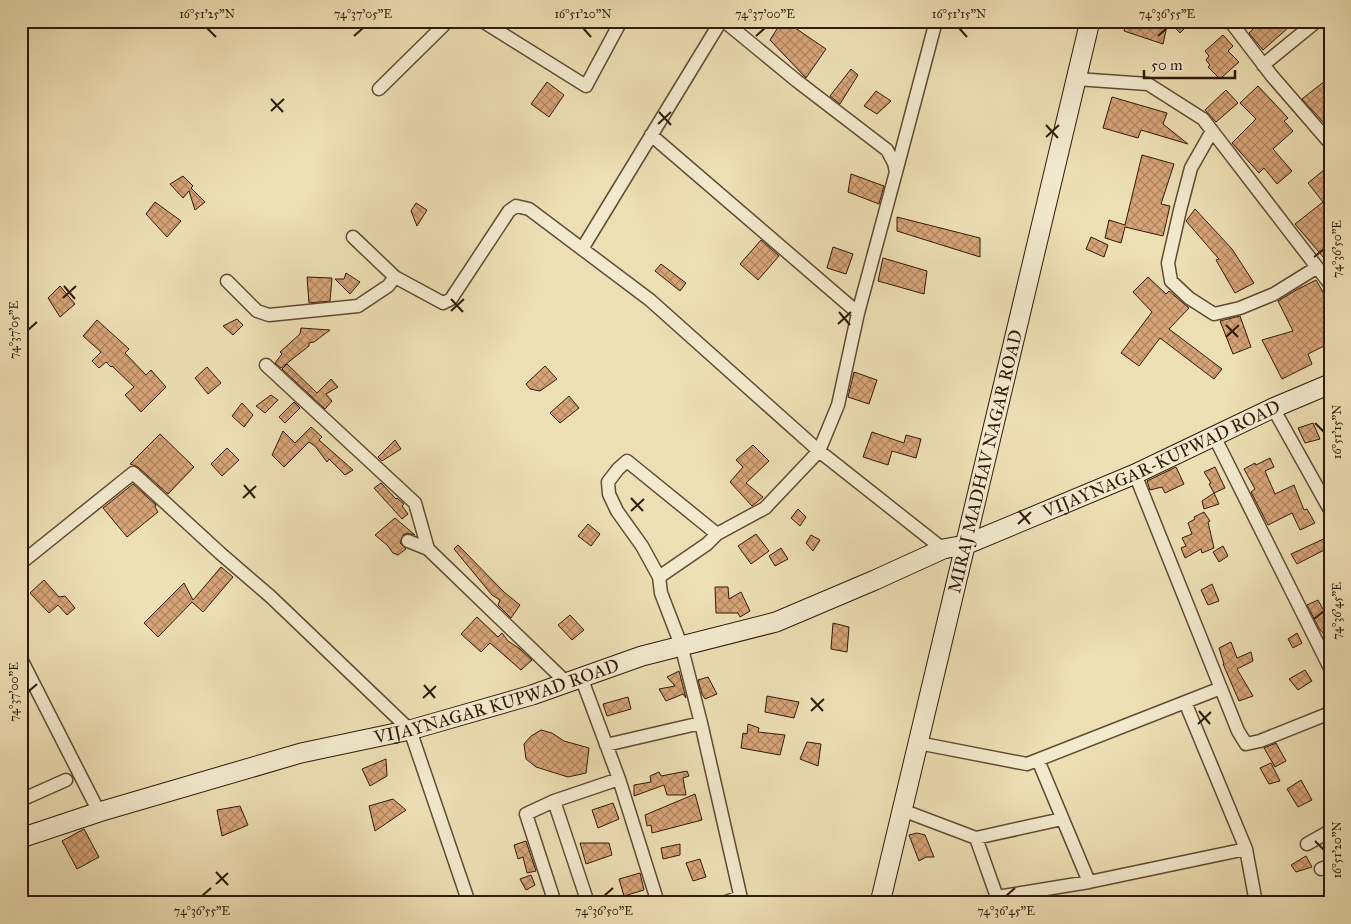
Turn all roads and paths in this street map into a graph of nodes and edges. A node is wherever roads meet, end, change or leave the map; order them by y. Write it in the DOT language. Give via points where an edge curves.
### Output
graph roads {
  1 [pos="448,21"];
  2 [pos="482,21"];
  3 [pos="621,21"];
  4 [pos="722,21"];
  5 [pos="936,21"];
  6 [pos="1090,21"];
  7 [pos="1230,21"];
  8 [pos="1317,21"];
  9 [pos="1263,64"];
  10 [pos="1076,79"];
  11 [pos="379,89"];
  12 [pos="1212,131"];
  13 [pos="651,136"];
  14 [pos="1330,143"];
  15 [pos="896,172"];
  16 [pos="353,237"];
  17 [pos="582,249"];
  18 [pos="1316,268"];
  19 [pos="395,277"];
  20 [pos="227,281"];
  21 [pos="1330,284"];
  22 [pos="858,314"];
  23 [pos="266,365"];
  24 [pos="1330,384"];
  25 [pos="1273,408"];
  26 [pos="1214,436"];
  27 [pos="819,451"];
  28 [pos="1135,474"];
  29 [pos="1330,510"];
  30 [pos="717,534"];
  31 [pos="408,541"];
  32 [pos="965,545"];
  33 [pos="428,549"];
  34 [pos="943,549"];
  35 [pos="21,563"];
  36 [pos="659,577"];
  37 [pos="681,645"];
  38 [pos="21,659"];
  39 [pos="1330,668"];
  40 [pos="574,680"];
  41 [pos="1221,688"];
  42 [pos="1185,702"];
  43 [pos="1330,713"];
  44 [pos="701,723"];
  45 [pos="410,730"];
  46 [pos="918,743"];
  47 [pos="606,745"];
  48 [pos="1038,760"];
  49 [pos="619,779"];
  50 [pos="66,780"];
  51 [pos="21,800"];
  52 [pos="554,800"];
  53 [pos="902,810"];
  54 [pos="98,812"];
  55 [pos="1062,819"];
  56 [pos="1330,832"];
  57 [pos="21,838"];
  58 [pos="976,838"];
  59 [pos="1308,844"];
  60 [pos="1246,849"];
  61 [pos="1089,882"];
  62 [pos="741,900"];
  63 [pos="468,902"];
  64 [pos="555,903"];
  65 [pos="588,903"];
  66 [pos="658,903"];
  67 [pos="723,903"];
  68 [pos="880,903"];
  69 [pos="1256,903"];
  1 -- 11 [label="street"];
  2 -- 3 [label="street" via="586,86"];
  4 -- 13 [label="street"];
  4 -- 15 [label="street" via="887,150"];
  5 -- 15 [label="street"];
  6 -- 10 [label="street, MIRAJ MADHAV NAGAR ROAD"];
  7 -- 9 [label="street"];
  8 -- 9 [label="street"];
  9 -- 14 [label="street"];
  10 -- 12 [label="street" via="1148,84 1202,120"];
  10 -- 32 [label="street, MIRAJ MADHAV NAGAR ROAD"];
  12 -- 18 [label="street"];
  12 -- 18 [label="street" via="1191,168 1168,263 1171,281 1189,298 1214,314 1240,308 1274,294"];
  13 -- 17 [label="street"];
  13 -- 22 [label="street"];
  15 -- 22 [label="street"];
  16 -- 19 [label="street"];
  17 -- 19 [label="street" via="529,208 516,206 509,211 451,299 443,303"];
  17 -- 27 [label="street" via="650,300"];
  18 -- 21 [label="street"];
  19 -- 20 [label="street" via="388,286 358,306 269,315 257,311"];
  22 -- 27 [label="street" via="838,405"];
  23 -- 33 [label="street" via="416,503"];
  24 -- 25 [label="street, VIJAYNAGAR-KUPWAD ROAD"];
  25 -- 26 [label="street, VIJAYNAGAR-KUPWAD ROAD"];
  25 -- 29 [label="street"];
  26 -- 28 [label="street, VIJAYNAGAR-KUPWAD ROAD"];
  26 -- 39 [label="street"];
  27 -- 30 [label="street" via="765,508"];
  27 -- 34 [label="street"];
  28 -- 32 [label="street, VIJAYNAGAR-KUPWAD ROAD"];
  28 -- 41 [label="street"];
  30 -- 36 [label="street"];
  30 -- 36 [label="street" via="627,461 608,482 609,494"];
  31 -- 33 [label="street"];
  32 -- 34 [label="street, VIJAYNAGAR KUPWAD ROAD"];
  32 -- 46 [label="street, MIRAJ MADHAV NAGAR ROAD"];
  33 -- 40 [label="street"];
  34 -- 37 [label="street, VIJAYNAGAR KUPWAD ROAD" via="776,622"];
  35 -- 45 [label="street" via="134,473 220,554 272,597"];
  36 -- 37 [label="street" via="661,593"];
  37 -- 40 [label="street, VIJAYNAGAR KUPWAD ROAD"];
  37 -- 44 [label="street"];
  38 -- 54 [label="street"];
  40 -- 45 [label="street, VIJAYNAGAR KUPWAD ROAD"];
  40 -- 47 [label="street"];
  41 -- 42 [label="street"];
  41 -- 43 [label="street" via="1246,744"];
  42 -- 48 [label="street"];
  42 -- 60 [label="street"];
  44 -- 47 [label="street"];
  44 -- 62 [label="street"];
  45 -- 54 [label="street, VIJAYNAGAR KUPWAD ROAD" via="301,753"];
  45 -- 63 [label="street"];
  46 -- 48 [label="street" via="1027,764"];
  46 -- 53 [label="street, MIRAJ MADHAV NAGAR ROAD"];
  47 -- 49 [label="street"];
  48 -- 55 [label="street"];
  49 -- 52 [label="street"];
  49 -- 66 [label="street"];
  50 -- 51 [label="street"];
  52 -- 64 [label="street" via="526,814"];
  52 -- 65 [label="street"];
  53 -- 58 [label="street"];
  53 -- 68 [label="street, MIRAJ MADHAV NAGAR ROAD"];
  54 -- 57 [label="street, VIJAYNAGAR KUPWAD ROAD"];
  55 -- 58 [label="street"];
  55 -- 61 [label="street"];
  56 -- 59 [label="street"];
  58 -- 61 [label="street" via="997,897"];
  60 -- 61 [label="street"];
  60 -- 69 [label="street"];
  62 -- 67 [label="street"];
}
